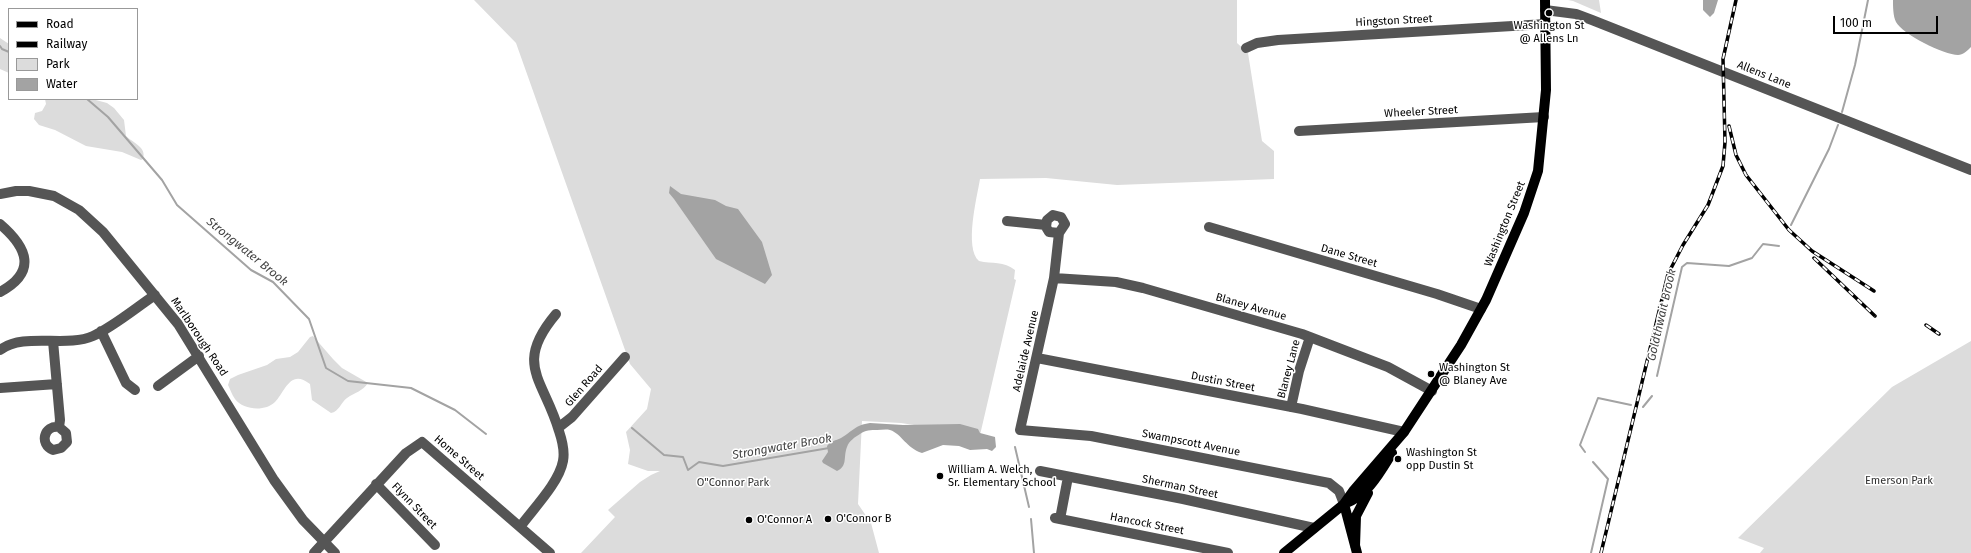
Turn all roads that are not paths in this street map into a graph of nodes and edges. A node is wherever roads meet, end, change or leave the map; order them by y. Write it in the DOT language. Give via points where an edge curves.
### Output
graph roads {
  1 [pos="1545,5"];
  2 [pos="1546,24"];
  3 [pos="1246,48"];
  4 [pos="1544,117"];
  5 [pos="1299,131"];
  6 [pos="1971,170"];
  7 [pos="0,194"];
  8 [pos="1007,221"];
  9 [pos="0,224"];
  10 [pos="1046,225"];
  11 [pos="1209,227"];
  12 [pos="1059,233"];
  13 [pos="1054,278"];
  14 [pos="0,292"];
  15 [pos="155,295"];
  16 [pos="1481,309"];
  17 [pos="556,314"];
  18 [pos="101,331"];
  19 [pos="1310,337"];
  20 [pos="53,341"];
  21 [pos="0,350"];
  22 [pos="199,356"];
  23 [pos="625,357"];
  24 [pos="1038,358"];
  25 [pos="57,384"];
  26 [pos="158,386"];
  27 [pos="0,388"];
  28 [pos="135,390"];
  29 [pos="1432,391"];
  30 [pos="1291,407"];
  31 [pos="59,428"];
  32 [pos="558,428"];
  33 [pos="1020,430"];
  34 [pos="1404,432"];
  35 [pos="1040,471"];
  36 [pos="1068,477"];
  37 [pos="1374,482"];
  38 [pos="376,484"];
  39 [pos="1344,504"];
  40 [pos="520,527"];
  41 [pos="1314,528"];
  42 [pos="324,543"];
  43 [pos="435,545"];
  44 [pos="1356,549"];
  45 [pos="314,553"];
  46 [pos="335,553"];
  47 [pos="550,553"];
  48 [pos="1228,553"];
  49 [pos="1284,553"];
  1 -- 2 [label="main road, Washington Street"];
  1 -- 6 [label="street, Allens Lane" via="1592,20"];
  2 -- 3 [label="street, Hingston Street" via="1278,40 1257,43"];
  2 -- 4 [label="main road, Washington Street"];
  4 -- 5 [label="street, Wheeler Street"];
  4 -- 16 [label="main road, Washington Street" via="1540,160 1534,185"];
  7 -- 15 [label="street, Marlborough Road" via="16,191 38,192 70,204 93,221"];
  8 -- 10 [label="street"];
  9 -- 14 [label="street" via="18,242 24,261 24,270 20,277"];
  10 -- 12 [label="street" via="1049,232"];
  10 -- 12 [label="street" via="1047,220 1053,215 1061,217 1065,224"];
  11 -- 16 [label="street, Dane Street"];
  12 -- 13 [label="street, Adelaide Avenue"];
  13 -- 19 [label="street, Blaney Avenue" via="1116,282 1143,288"];
  13 -- 24 [label="street, Adelaide Avenue"];
  15 -- 18 [label="street"];
  15 -- 22 [label="street, Marlborough Road"];
  16 -- 29 [label="main road, Washington Street"];
  17 -- 32 [label="street" via="538,340 533,358 538,378"];
  18 -- 20 [label="street" via="86,338"];
  18 -- 28 [label="street" via="126,383"];
  19 -- 29 [label="street, Blaney Avenue" via="1388,367"];
  19 -- 30 [label="street, Blaney Lane"];
  20 -- 21 [label="street" via="22,342"];
  20 -- 25 [label="street"];
  22 -- 26 [label="street"];
  22 -- 42 [label="street, Marlborough Road" via="274,480 303,520"];
  23 -- 32 [label="street, Glen Road" via="572,417"];
  24 -- 30 [label="street, Dustin Street"];
  24 -- 33 [label="street, Adelaide Avenue"];
  25 -- 27 [label="street"];
  25 -- 31 [label="street"];
  29 -- 34 [label="main road, Washington Street"];
  30 -- 34 [label="street, Dustin Street"];
  32 -- 40 [label="street" via="563,462 550,488"];
  33 -- 39 [label="street, Swampscott Avenue" via="1091,436 1329,483 1339,491"];
  34 -- 37 [label="main road, Washington Street"];
  34 -- 39 [label="main road, Washington Street"];
  35 -- 36 [label="street, Sherman Street"];
  36 -- 41 [label="street, Sherman Street"];
  36 -- 48 [label="street, Hancock Street" via="1057,518"];
  37 -- 39 [label="main road, Washington Street" via="1356,500"];
  37 -- 44 [label="main road" via="1356,516"];
  38 -- 40 [label="street, Home Street" via="406,453 422,442"];
  38 -- 42 [label="street, Home Street"];
  38 -- 43 [label="street, Flynn Street"];
  39 -- 41 [label="main road, Washington Street"];
  39 -- 44 [label="main road"];
  40 -- 47 [label="street, Home Street"];
  41 -- 49 [label="main road, Washington Street"];
  42 -- 45 [label="street, Home Street"];
  42 -- 46 [label="street, Marlborough Road"];
}
